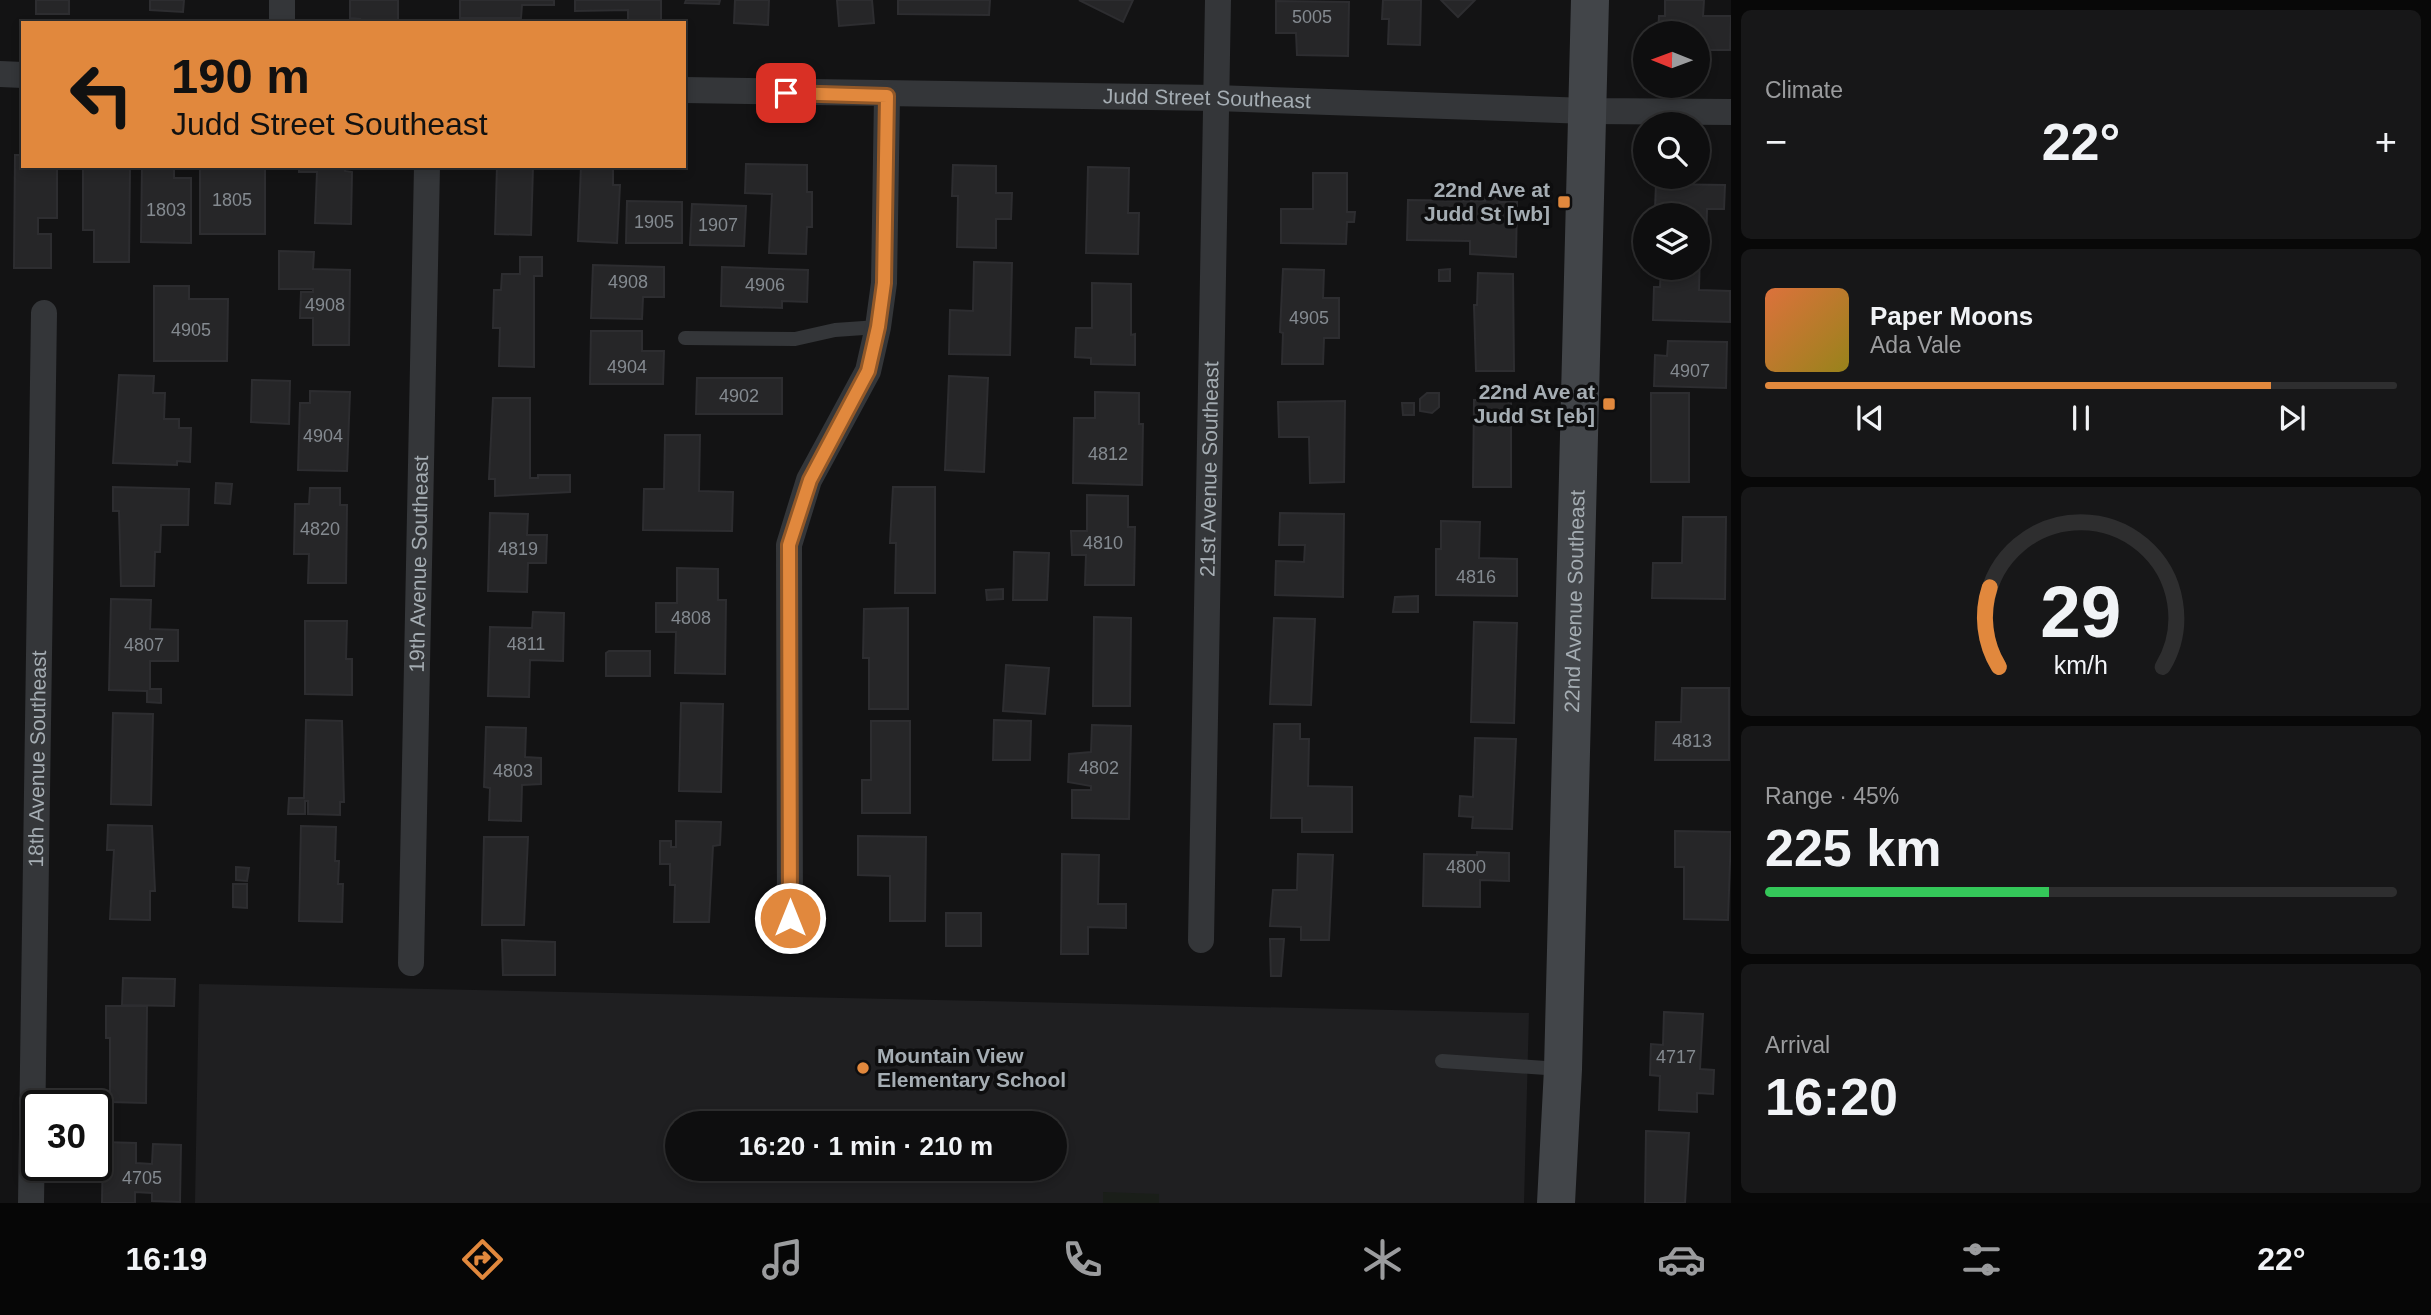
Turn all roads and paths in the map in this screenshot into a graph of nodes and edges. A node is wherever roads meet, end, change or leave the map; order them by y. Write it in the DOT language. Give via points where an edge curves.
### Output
graph roads {
  1 [pos="282,0"];
  2 [pos="1218,0"];
  3 [pos="1590,0"];
  4 [pos="282,21"];
  5 [pos="0,74"];
  6 [pos="21,75"];
  7 [pos="686,90"];
  8 [pos="887,96"];
  9 [pos="1216,98"];
  10 [pos="1588,111"];
  11 [pos="1731,112"];
  12 [pos="427,168"];
  13 [pos="44,313"];
  14 [pos="878,327"];
  15 [pos="685,338"];
  16 [pos="790,918"];
  17 [pos="1201,940"];
  18 [pos="411,963"];
  19 [pos="1442,1061"];
  20 [pos="1563,1069"];
  21 [pos="31,1203"];
  22 [pos="1556,1203"];
  1 -- 4 [label="street"];
  2 -- 9 [label="street, 21st Avenue Southeast"];
  3 -- 10 [label="street, 22nd Avenue Southeast"];
  5 -- 6 [label="street"];
  7 -- 8 [label="street, Judd Street Southeast"];
  8 -- 9 [label="street, Judd Street Southeast"];
  8 -- 14 [label="street" via="884,283"];
  9 -- 10 [label="street, Judd Street Southeast"];
  9 -- 17 [label="street, 21st Avenue Southeast"];
  10 -- 11 [label="street, Judd Street Southeast"];
  10 -- 20 [label="street, 22nd Avenue Southeast"];
  12 -- 18 [label="street, 19th Avenue Southeast"];
  13 -- 21 [label="street, 18th Avenue Southeast"];
  14 -- 15 [label="lane" via="795,339"];
  14 -- 16 [label="street" via="868,371 810,480 789,545"];
  19 -- 20 [label="lane"];
  20 -- 22 [label="street, 22nd Avenue Southeast"];
}
